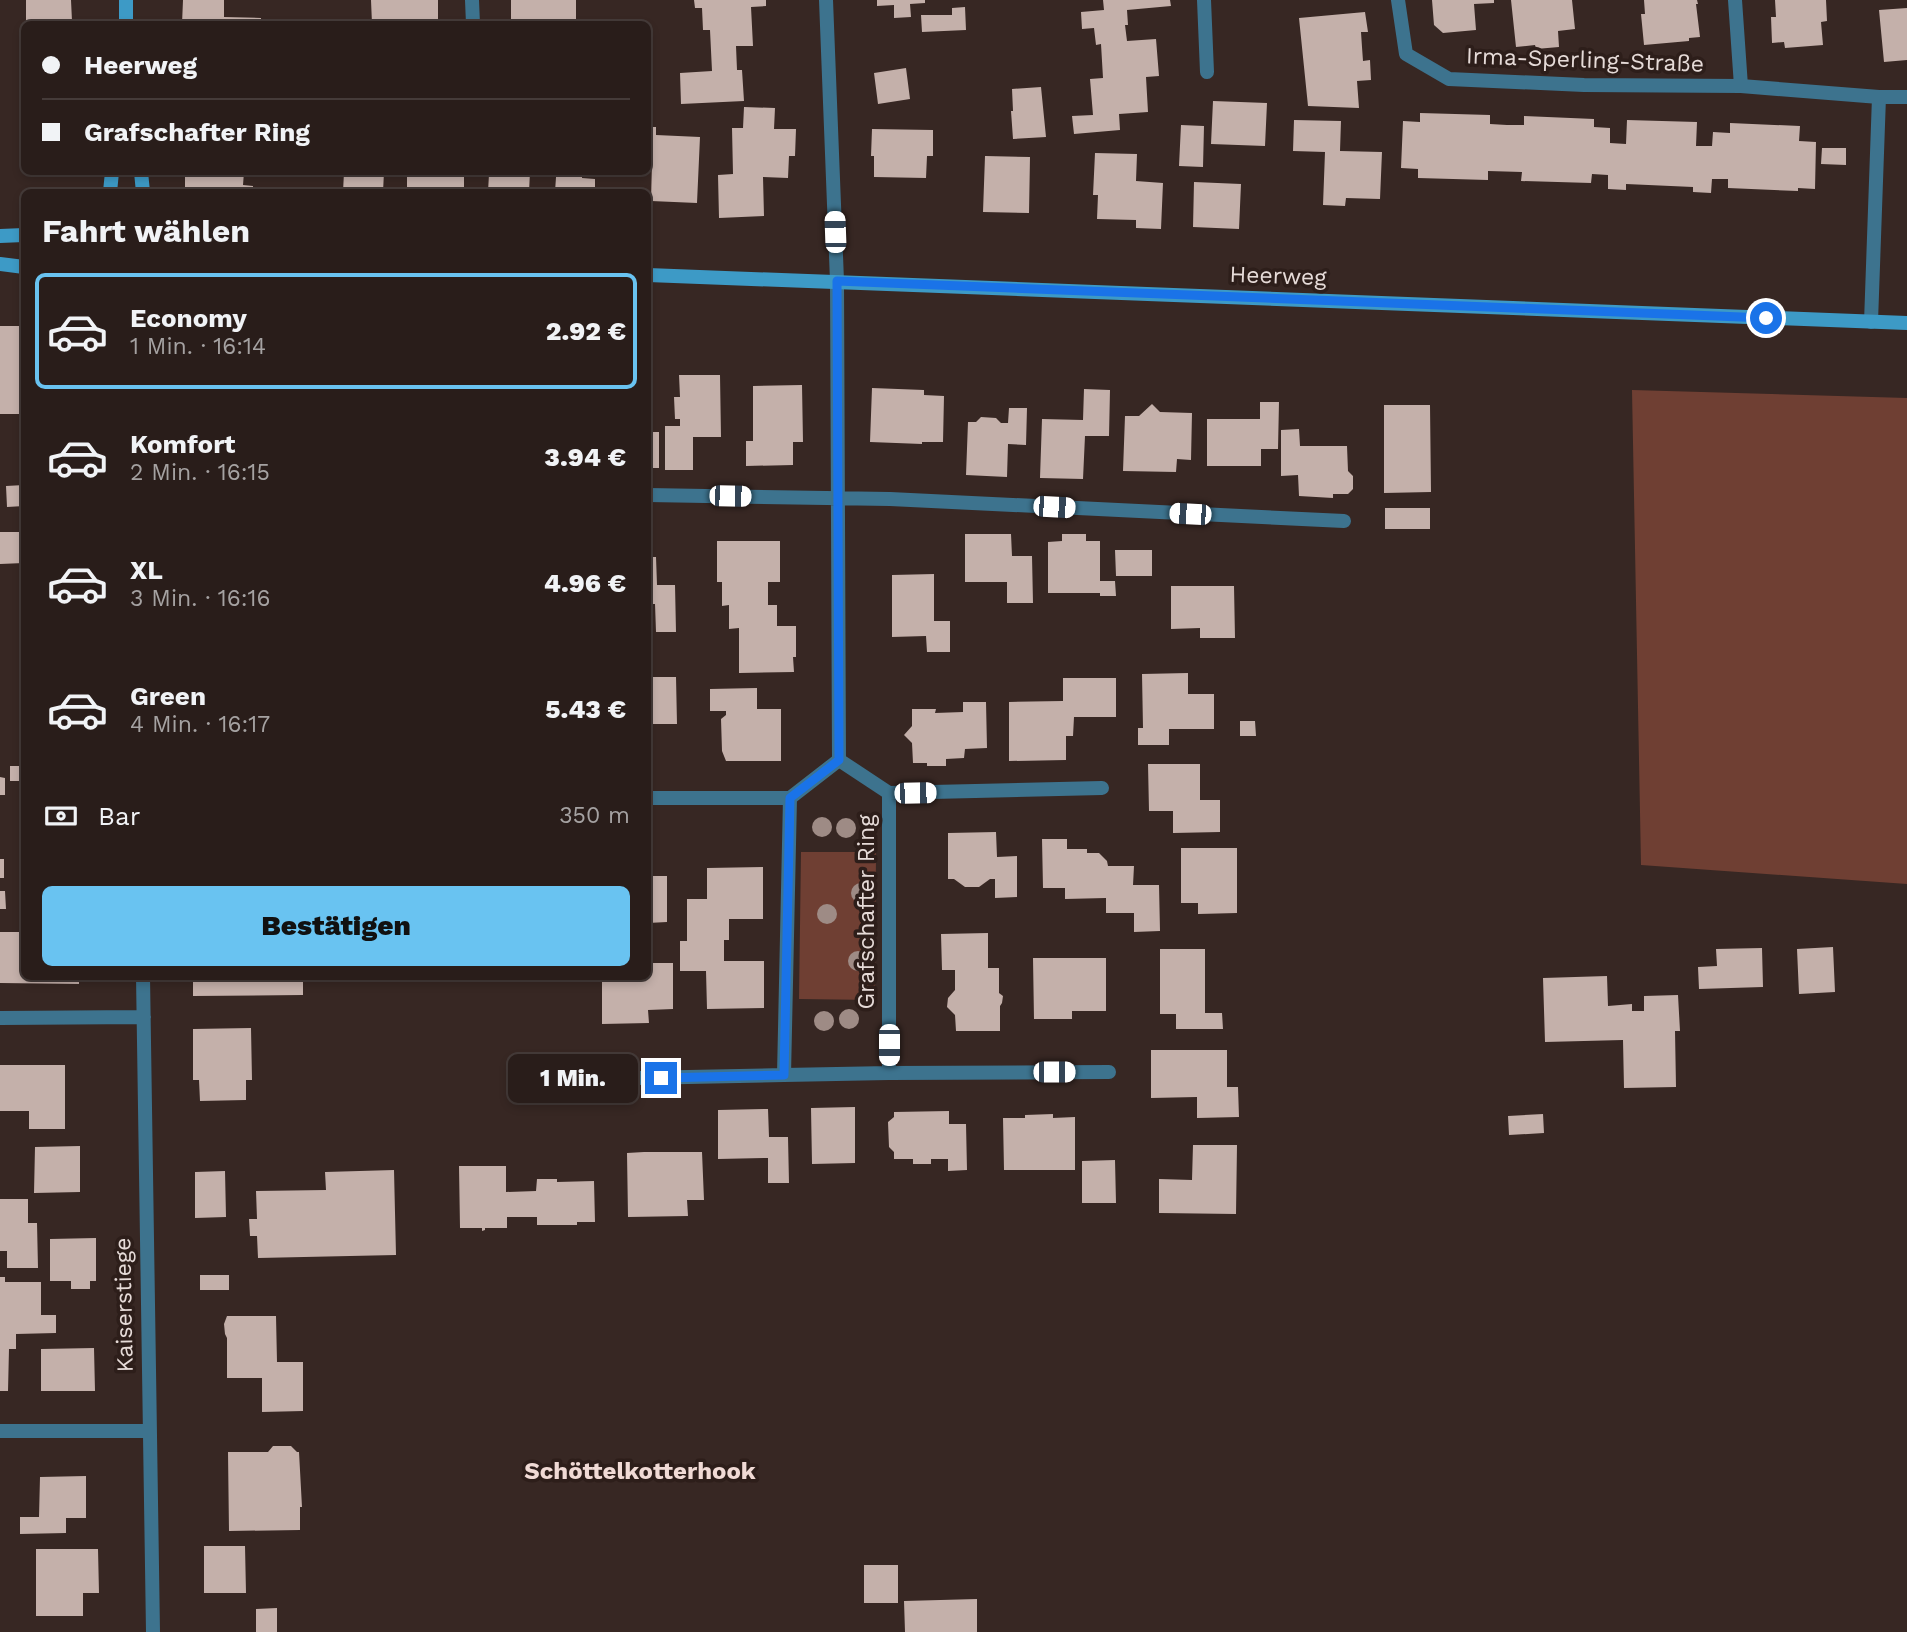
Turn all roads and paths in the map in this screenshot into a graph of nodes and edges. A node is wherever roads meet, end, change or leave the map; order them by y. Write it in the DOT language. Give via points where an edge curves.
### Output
graph roads {
  1 [pos="126,0"];
  2 [pos="472,0"];
  3 [pos="826,0"];
  4 [pos="1203,0"];
  5 [pos="1398,0"];
  6 [pos="1735,0"];
  7 [pos="126,21"];
  8 [pos="473,21"];
  9 [pos="1207,72"];
  10 [pos="1741,86"];
  11 [pos="1879,97"];
  12 [pos="1907,97"];
  13 [pos="0,236"];
  14 [pos="21,236"];
  15 [pos="0,264"];
  16 [pos="21,267"];
  17 [pos="651,275"];
  18 [pos="837,281"];
  19 [pos="1871,322"];
  20 [pos="1907,323"];
  21 [pos="651,495"];
  22 [pos="839,499"];
  23 [pos="1344,522"];
  24 [pos="839,760"];
  25 [pos="1102,788"];
  26 [pos="889,793"];
  27 [pos="651,798"];
  28 [pos="790,798"];
  29 [pos="143,980"];
  30 [pos="144,1017"];
  31 [pos="0,1018"];
  32 [pos="1109,1072"];
  33 [pos="889,1073"];
  34 [pos="784,1075"];
  35 [pos="587,1079"];
  36 [pos="149,1431"];
  37 [pos="0,1432"];
  38 [pos="153,1632"];
  1 -- 7 [label="street"];
  2 -- 8 [label="street"];
  3 -- 18 [label="street"];
  4 -- 9 [label="street"];
  5 -- 10 [label="street, Irma-Sperling-Straße" via="1406,54 1449,79"];
  6 -- 10 [label="street, Irma-Sperling-Straße"];
  10 -- 11 [label="street, Irma-Sperling-Straße"];
  11 -- 12 [label="street, Irma-Sperling-Straße"];
  11 -- 19 [label="street"];
  13 -- 14 [label="street"];
  15 -- 16 [label="street"];
  17 -- 18 [label="street, Heerweg"];
  18 -- 19 [label="street, Heerweg"];
  18 -- 22 [label="street"];
  19 -- 20 [label="street, Heerweg"];
  21 -- 22 [label="street"];
  22 -- 23 [label="street"];
  22 -- 24 [label="street"];
  24 -- 26 [label="street, Grafschafter Ring"];
  24 -- 28 [label="street"];
  25 -- 26 [label="street, Grafschafter Ring"];
  26 -- 33 [label="street, Grafschafter Ring"];
  27 -- 28 [label="street"];
  28 -- 34 [label="street"];
  29 -- 30 [label="street, Kaiserstiege"];
  30 -- 31 [label="street"];
  30 -- 36 [label="street, Kaiserstiege"];
  32 -- 33 [label="street"];
  33 -- 34 [label="street"];
  34 -- 35 [label="street"];
  36 -- 37 [label="street"];
  36 -- 38 [label="street, Kaiserstiege"];
}
